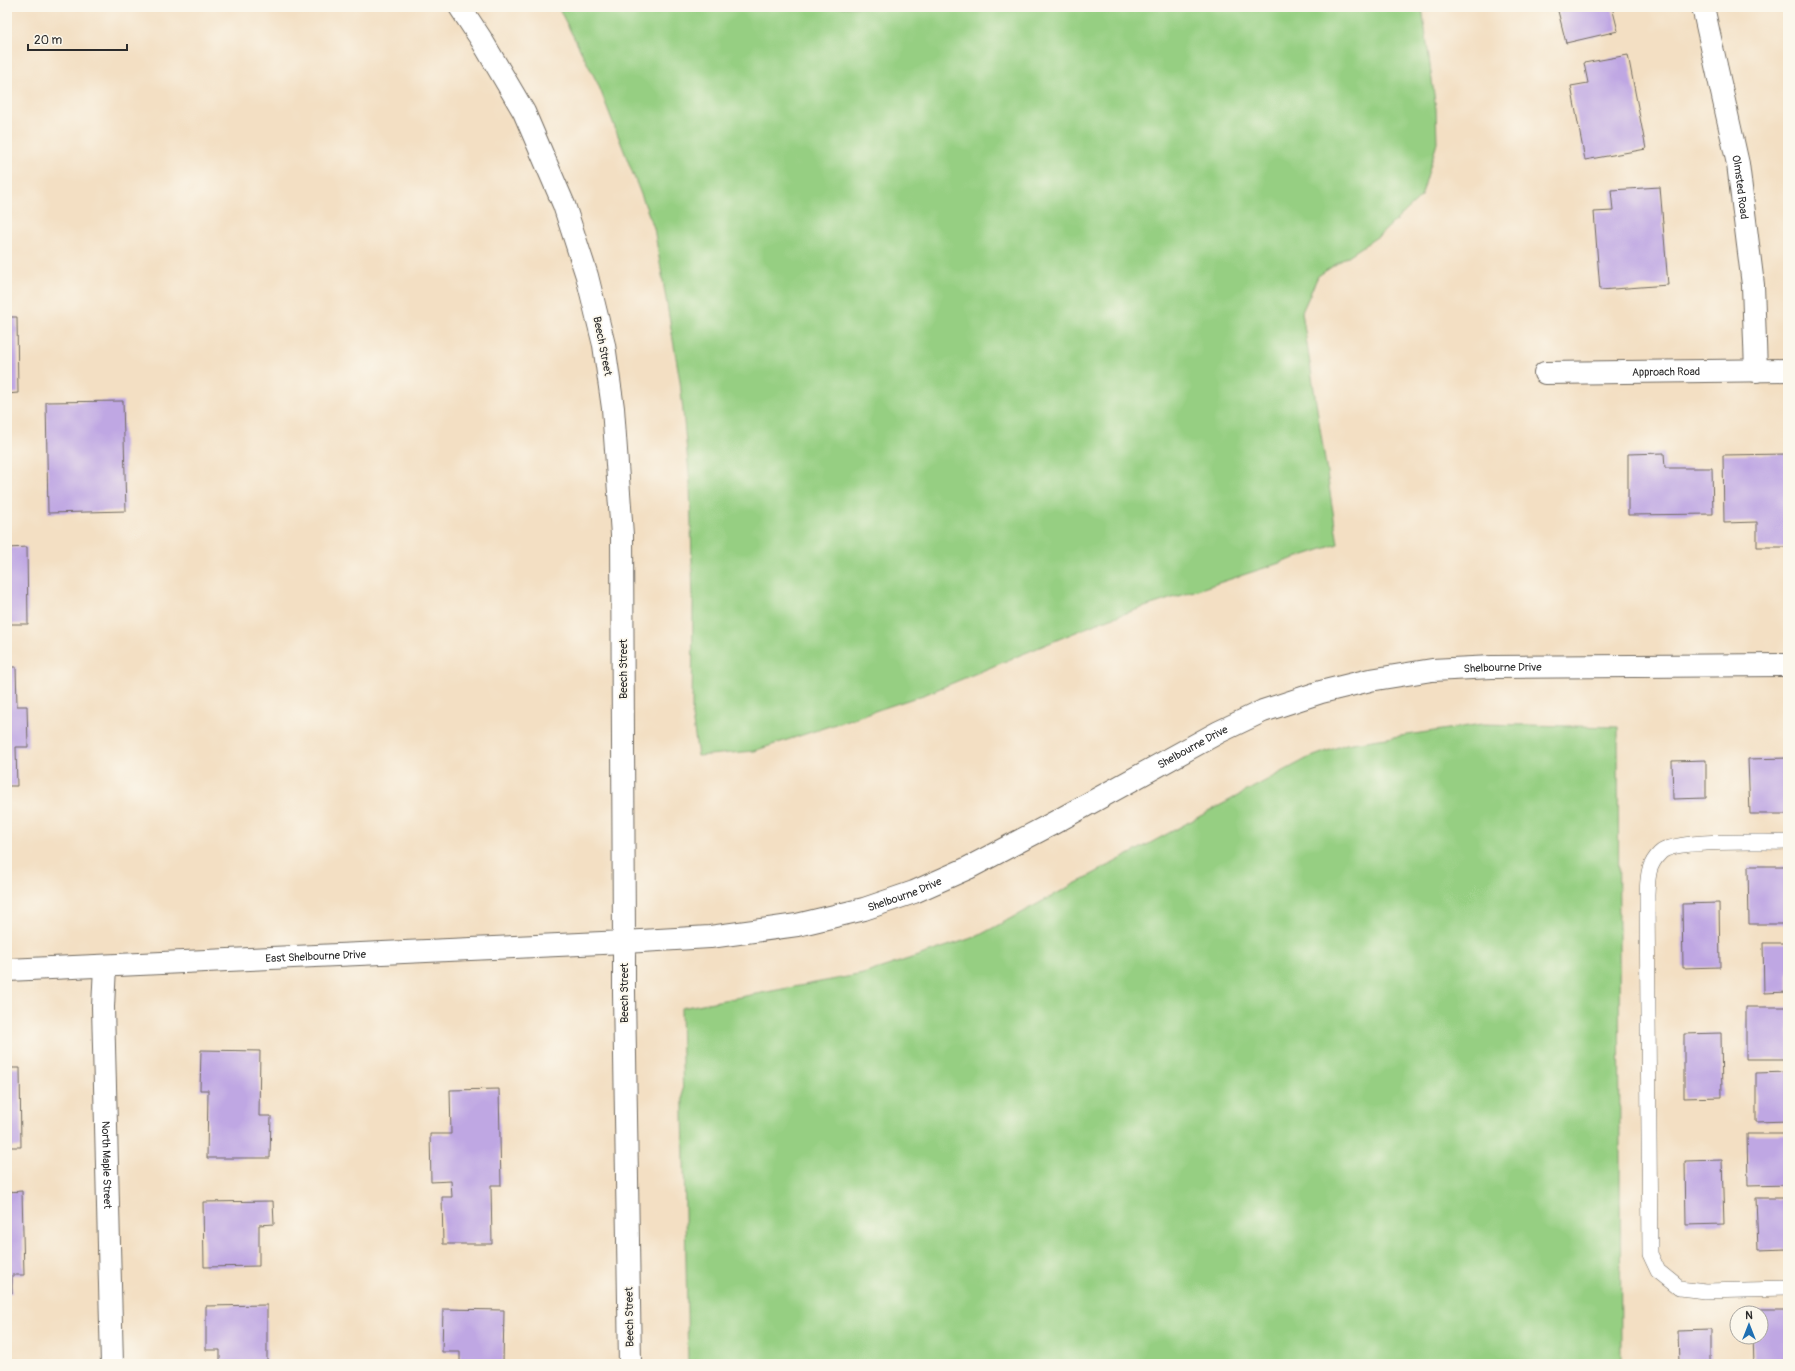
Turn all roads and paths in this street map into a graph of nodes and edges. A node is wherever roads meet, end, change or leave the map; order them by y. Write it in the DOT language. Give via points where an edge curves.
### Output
graph roads {
  1 [pos="460,7"];
  2 [pos="1703,7"];
  3 [pos="1788,370"];
  4 [pos="1756,371"];
  5 [pos="1545,373"];
  6 [pos="1788,665"];
  7 [pos="1788,842"];
  8 [pos="624,942"];
  9 [pos="105,966"];
  10 [pos="7,970"];
  11 [pos="1788,1289"];
  12 [pos="112,1364"];
  13 [pos="630,1364"];
  1 -- 8 [label="street, Beech Street" via="524,112 564,205 587,276 604,345 613,408 622,535"];
  2 -- 4 [label="street, Olmsted Road" via="1738,164 1753,285"];
  3 -- 4 [label="street, Approach Road"];
  4 -- 5 [label="street, Approach Road"];
  6 -- 8 [label="street, Shelbourne Drive" via="1492,667 1432,670 1370,680 1321,692 1264,711 1219,732 1009,846 914,892 864,909 797,925 710,937"];
  7 -- 11 [label="lane" via="1684,844 1660,851 1649,868 1647,896 1650,1254 1658,1271 1679,1288 1706,1291"];
  8 -- 9 [label="street, East Shelbourne Drive"];
  8 -- 13 [label="street, Beech Street"];
  9 -- 10 [label="street, East Shelbourne Drive"];
  9 -- 12 [label="street, North Maple Street" via="103,1008"];
}
